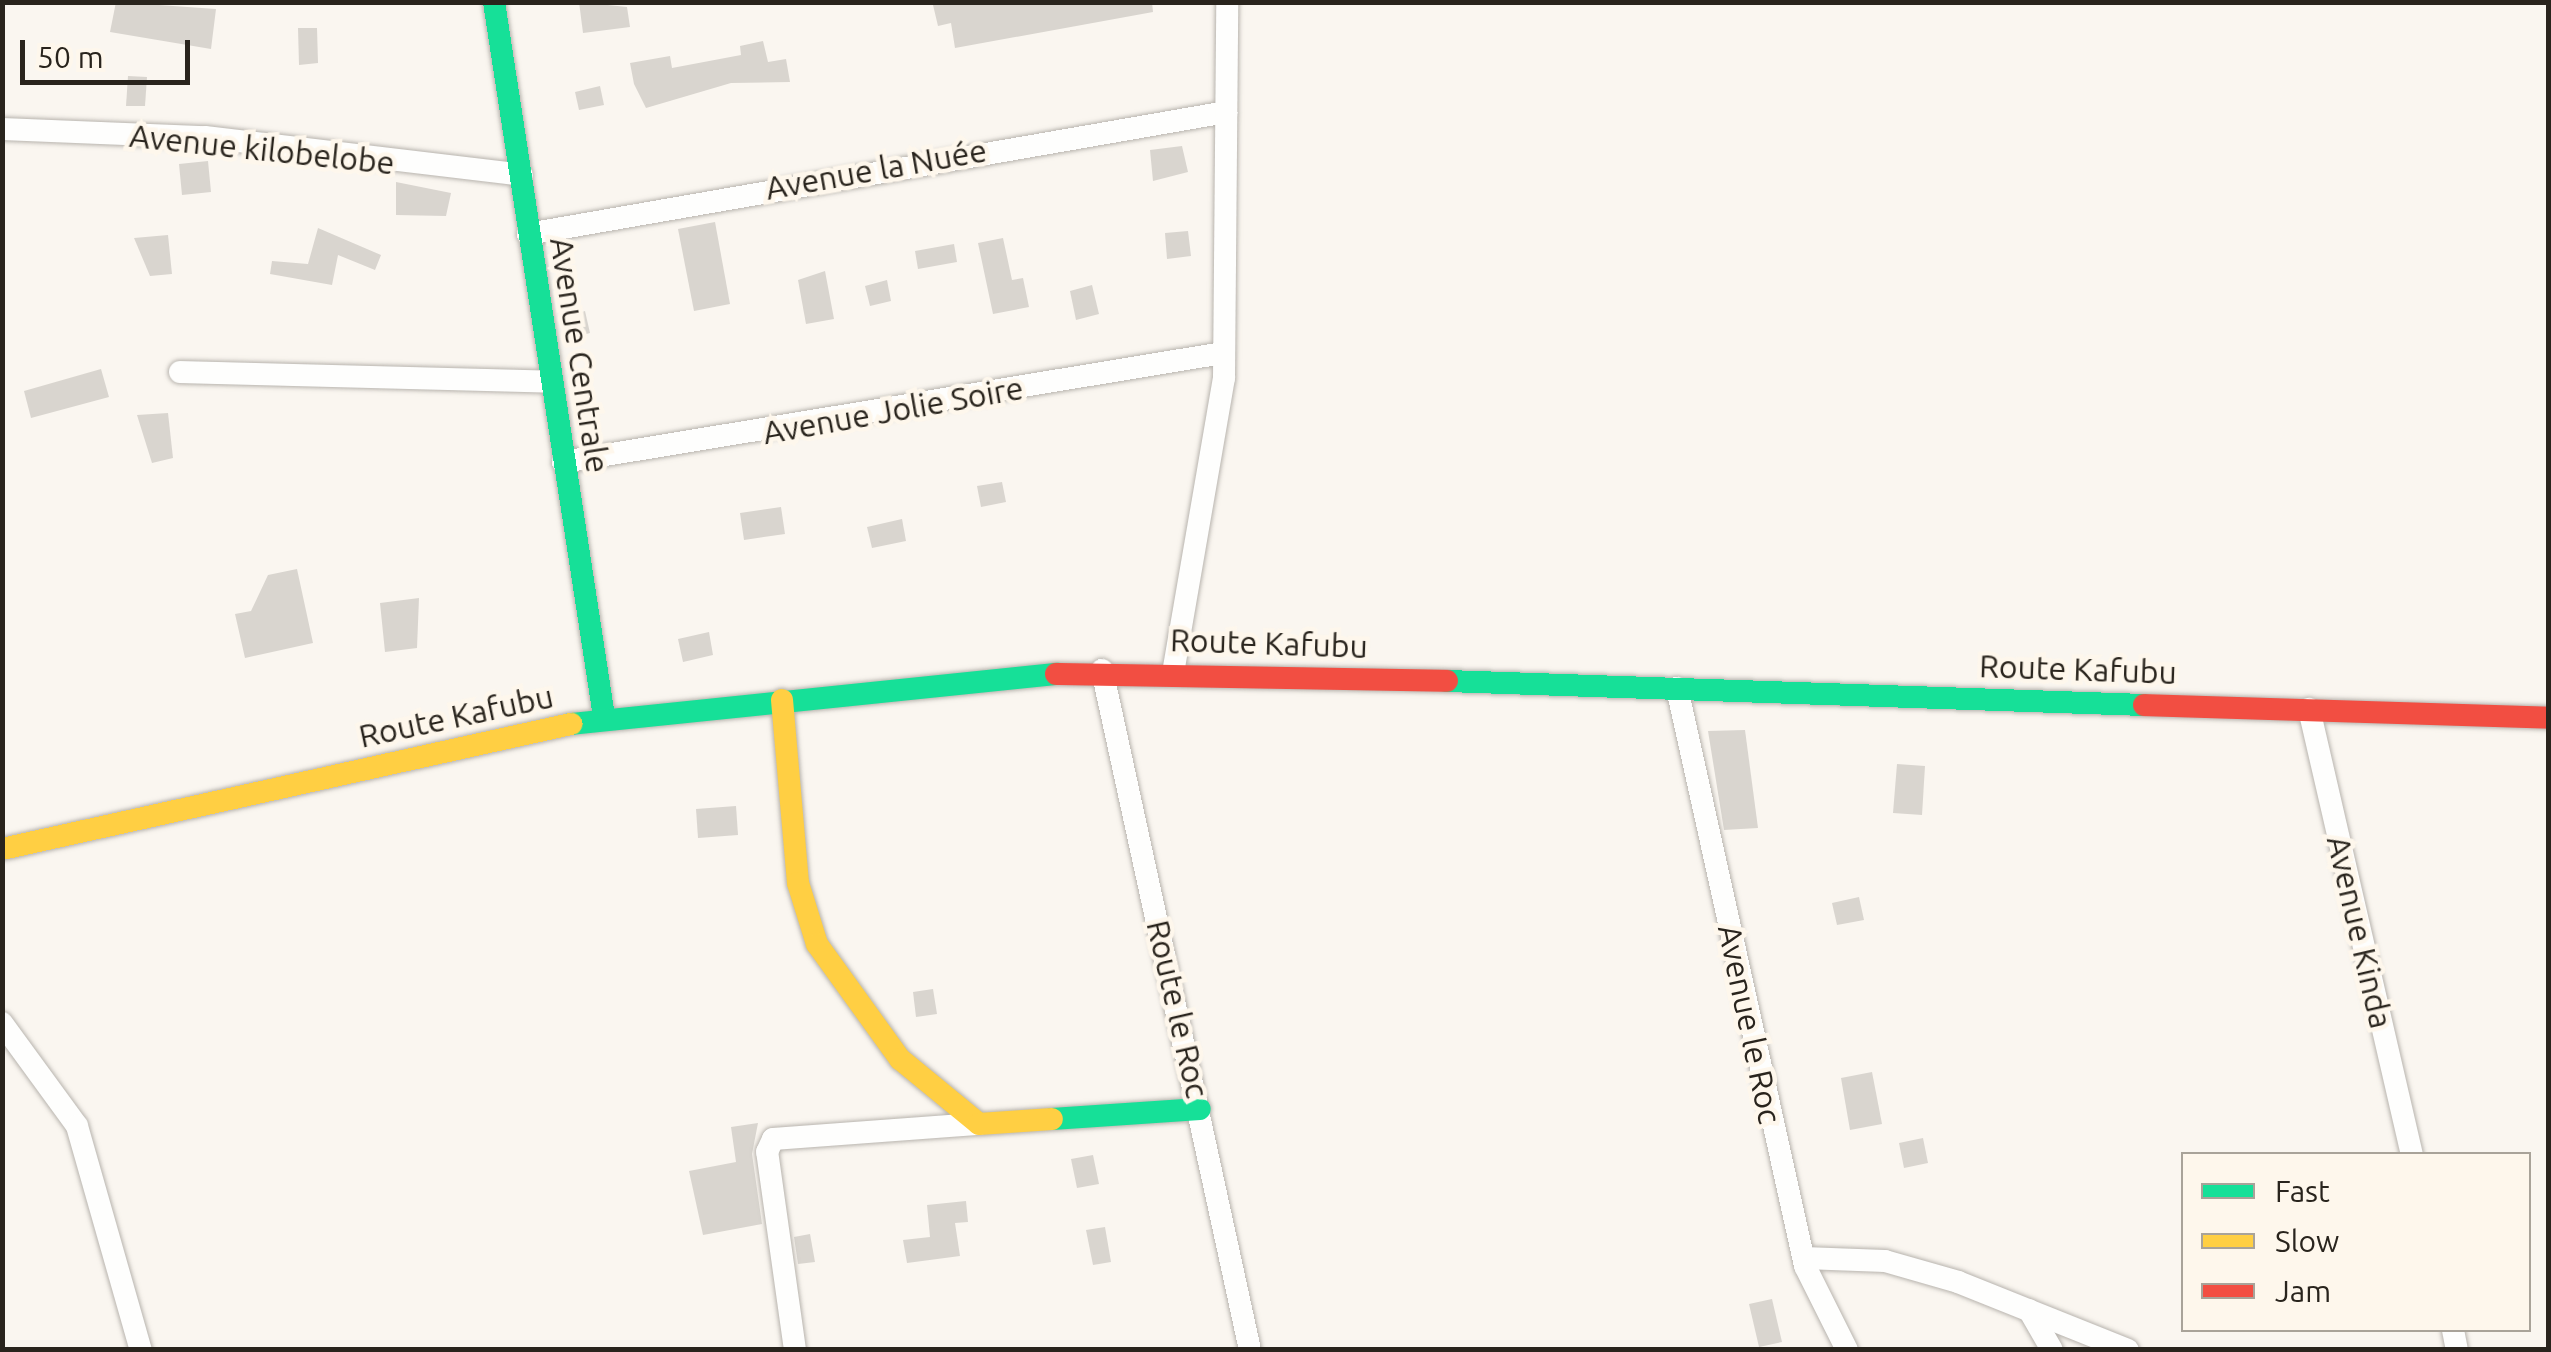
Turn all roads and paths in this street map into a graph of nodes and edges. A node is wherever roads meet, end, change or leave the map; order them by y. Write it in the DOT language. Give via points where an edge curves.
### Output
graph roads {
  1 [pos="494,2"];
  2 [pos="1227,2"];
  3 [pos="1226,112"];
  4 [pos="2,129"];
  5 [pos="522,175"];
  6 [pos="528,234"];
  7 [pos="1224,353"];
  8 [pos="180,372"];
  9 [pos="552,382"];
  10 [pos="563,462"];
  11 [pos="1102,670"];
  12 [pos="1173,673"];
  13 [pos="1677,688"];
  14 [pos="782,700"];
  15 [pos="2309,709"];
  16 [pos="604,717"];
  17 [pos="2548,718"];
  18 [pos="2,849"];
  19 [pos="2,1023"];
  20 [pos="1200,1108"];
  21 [pos="979,1124"];
  22 [pos="2412,1152"];
  23 [pos="1804,1258"];
  24 [pos="2029,1310"];
  25 [pos="2052,1349"];
  26 [pos="141,1350"];
  27 [pos="796,1350"];
  28 [pos="1250,1350"];
  29 [pos="1847,1350"];
  30 [pos="2128,1350"];
  1 -- 5 [label="main road, Avenue Centrale"];
  2 -- 3 [label="street"];
  3 -- 6 [label="street, Avenue la Nuée"];
  3 -- 7 [label="street"];
  4 -- 5 [label="street, Avenue kilobelobe" via="205,136"];
  5 -- 6 [label="main road, Avenue Centrale"];
  6 -- 9 [label="main road, Avenue Centrale"];
  7 -- 10 [label="street, Avenue Jolie Soire"];
  7 -- 12 [label="street"];
  8 -- 9 [label="street"];
  9 -- 10 [label="main road, Avenue Centrale"];
  10 -- 16 [label="main road, Avenue Centrale"];
  11 -- 12 [label="main road, Route Kafubu"];
  11 -- 14 [label="main road, Route Kafubu"];
  11 -- 20 [label="street, Route le Roc"];
  12 -- 13 [label="main road, Route Kafubu"];
  13 -- 15 [label="main road, Route Kafubu"];
  13 -- 23 [label="street, Avenue le Roc"];
  14 -- 16 [label="main road, Route Kafubu"];
  14 -- 21 [label="main road" via="798,883 816,944 900,1059"];
  15 -- 17 [label="main road, Route Kafubu"];
  15 -- 22 [label="street, Avenue Kinda"];
  16 -- 18 [label="main road, Route Kafubu"];
  19 -- 26 [label="street" via="76,1126"];
  20 -- 21 [label="main road"];
  20 -- 28 [label="street, Route le Roc"];
  21 -- 27 [label="street" via="774,1140 767,1152"];
  23 -- 24 [label="street" via="1885,1262"];
  23 -- 29 [label="street, Avenue le Roc"];
  24 -- 25 [label="street"];
  24 -- 30 [label="street"];
}
